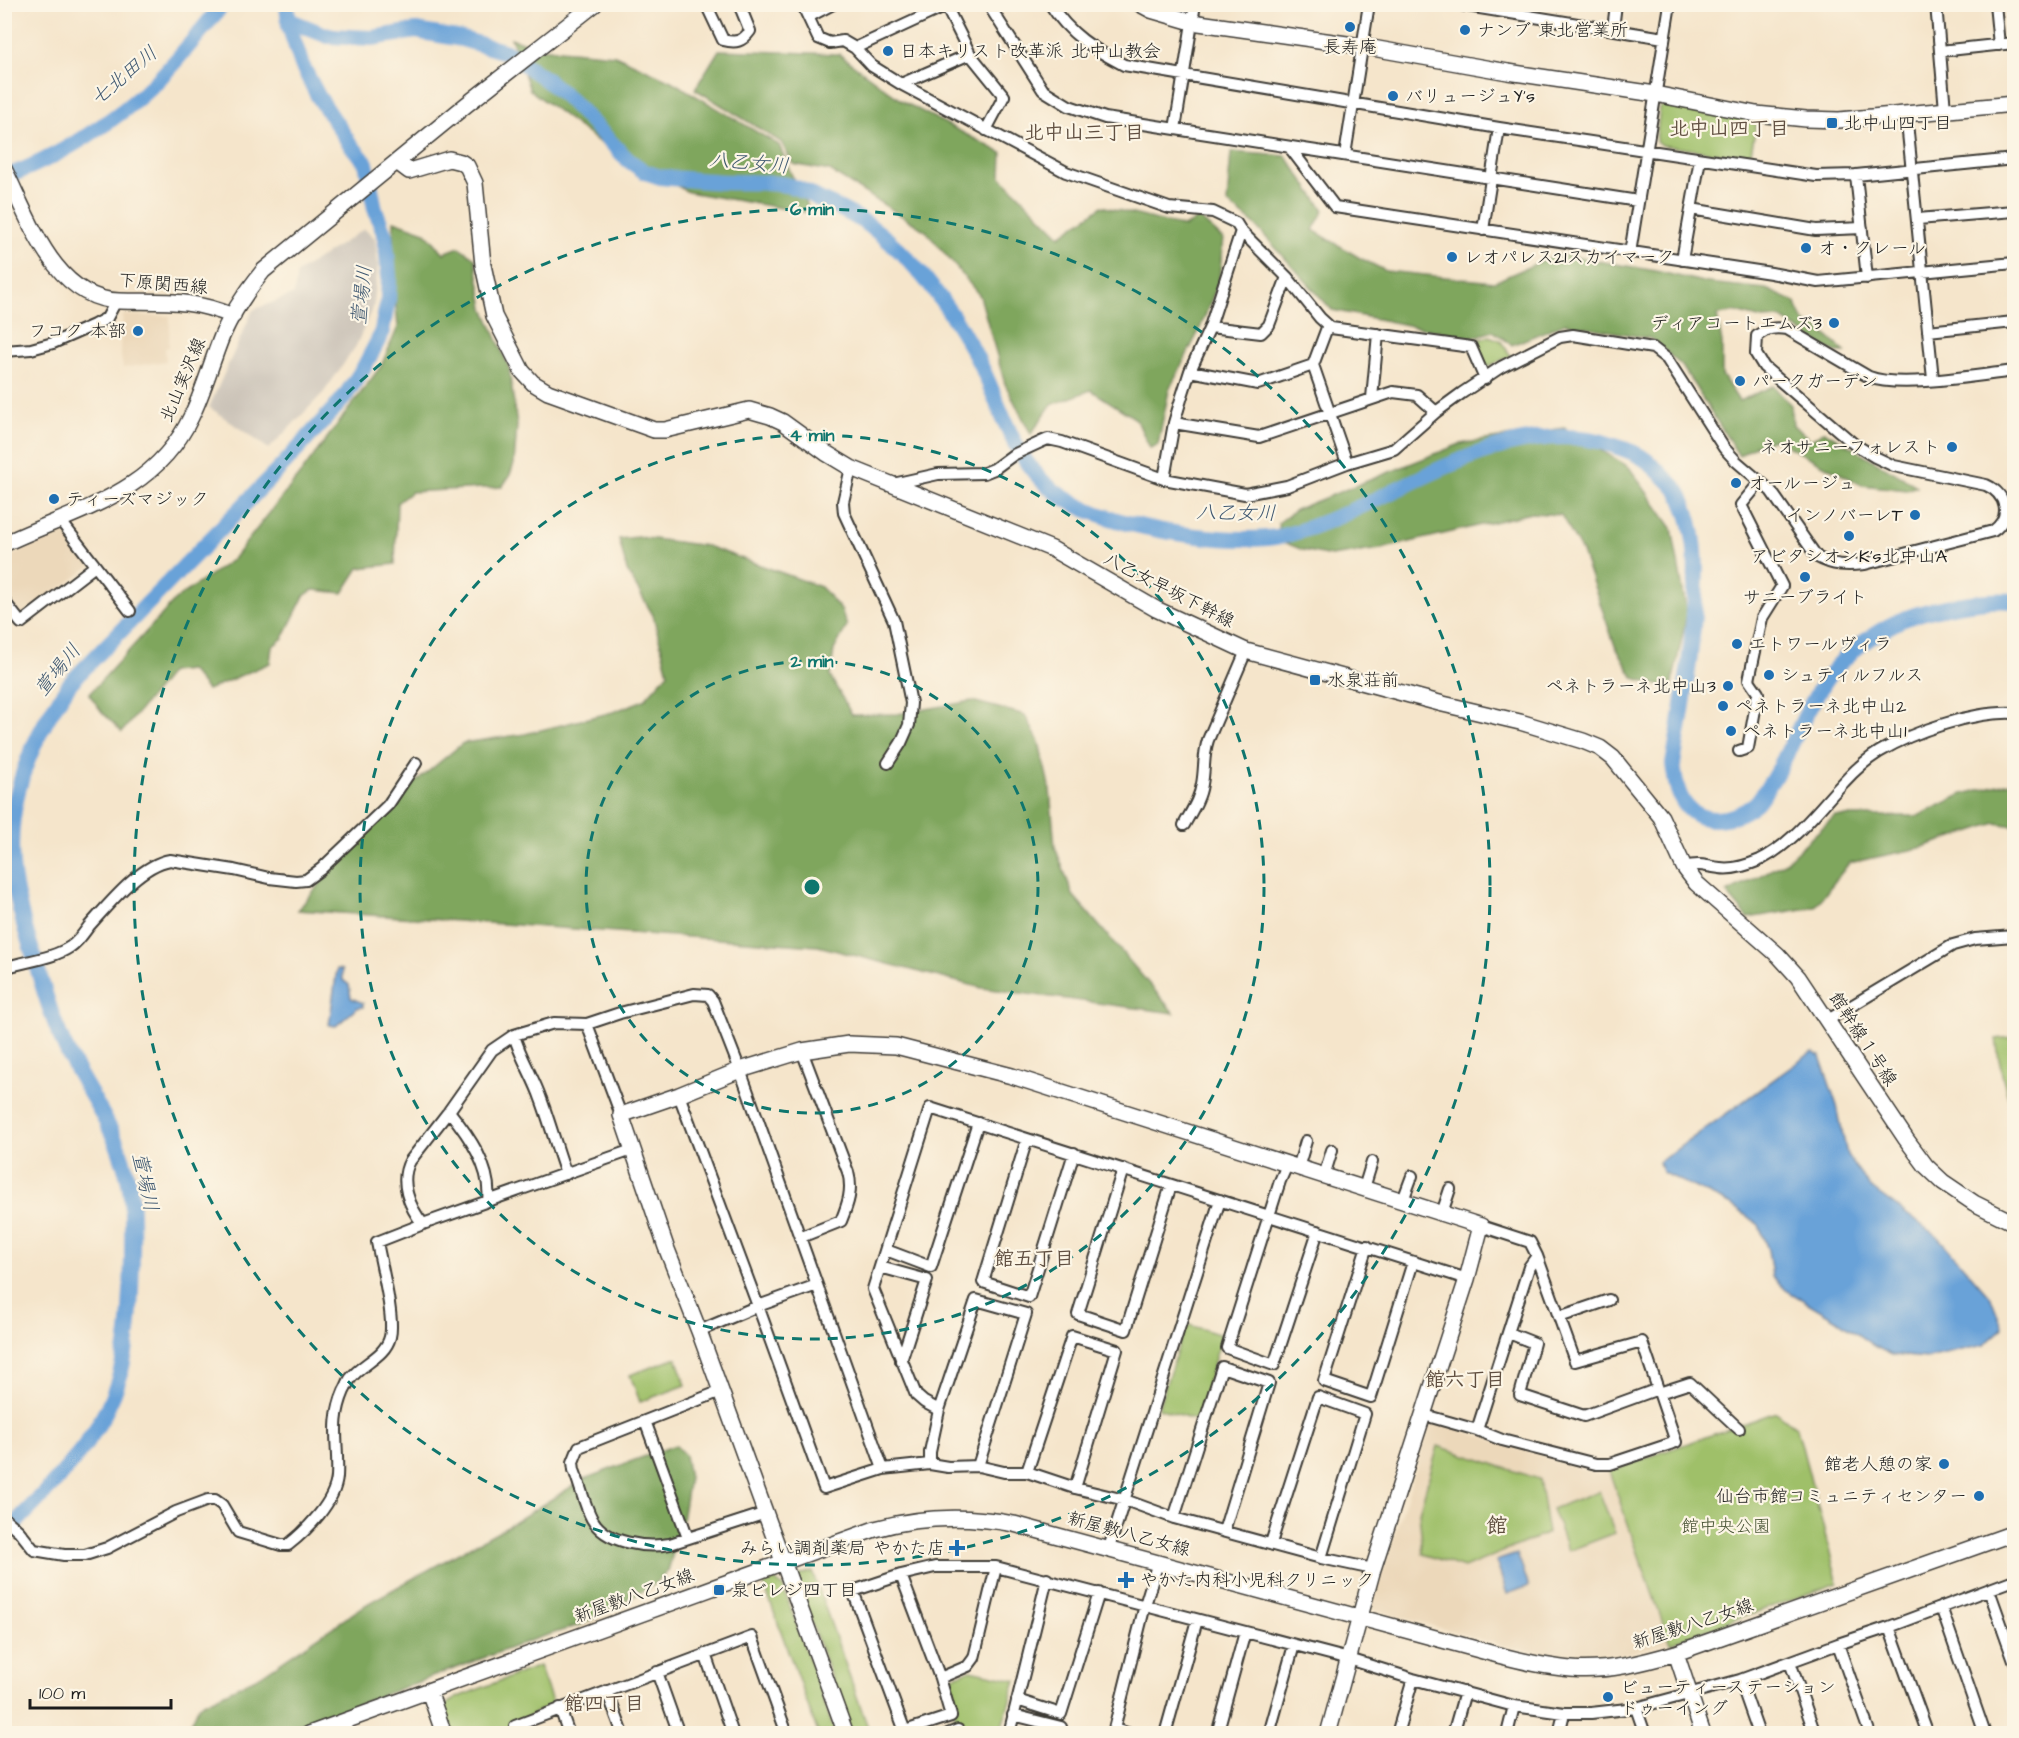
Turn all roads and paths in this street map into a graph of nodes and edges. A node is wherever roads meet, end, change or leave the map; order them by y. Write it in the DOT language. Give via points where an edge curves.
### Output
graph roads {
  1 [pos="595,4"];
  2 [pos="706,4"];
  3 [pos="739,4"];
  4 [pos="802,4"];
  5 [pos="833,4"];
  6 [pos="988,4"];
  7 [pos="1050,4"];
  8 [pos="1140,4"];
  9 [pos="1195,4"];
  10 [pos="1368,4"];
  11 [pos="1455,4"];
  12 [pos="1616,4"];
  13 [pos="1670,4"];
  14 [pos="1936,4"];
  15 [pos="1995,4"];
  16 [pos="946,5"];
  17 [pos="808,17"];
  18 [pos="1192,22"];
  19 [pos="1612,29"];
  20 [pos="1664,39"];
  21 [pos="2014,43"];
  22 [pos="1999,45"];
  23 [pos="1361,46"];
  24 [pos="855,48"];
  25 [pos="1940,51"];
  26 [pos="969,54"];
  27 [pos="1184,76"];
  28 [pos="902,84"];
  29 [pos="1655,94"];
  30 [pos="1352,104"];
  31 [pos="2014,104"];
  32 [pos="1945,110"];
  33 [pos="1906,113"];
  34 [pos="1499,128"];
  35 [pos="1175,129"];
  36 [pos="986,130"];
  37 [pos="1290,148"];
  38 [pos="1647,150"];
  39 [pos="1345,155"];
  40 [pos="1700,159"];
  41 [pos="2014,159"];
  42 [pos="395,165"];
  43 [pos="4,169"];
  44 [pos="1912,169"];
  45 [pos="1856,175"];
  46 [pos="1491,179"];
  47 [pos="1638,201"];
  48 [pos="1691,209"];
  49 [pos="2014,211"];
  50 [pos="1917,219"];
  51 [pos="1862,228"];
  52 [pos="1483,230"];
  53 [pos="1241,231"];
  54 [pos="1630,253"];
  55 [pos="1682,260"];
  56 [pos="2014,263"];
  57 [pos="1922,272"];
  58 [pos="1287,276"];
  59 [pos="1867,278"];
  60 [pos="116,301"];
  61 [pos="233,316"];
  62 [pos="2014,322"];
  63 [pos="1328,325"];
  64 [pos="1210,327"];
  65 [pos="1928,332"];
  66 [pos="1378,334"];
  67 [pos="4,351"];
  68 [pos="1313,365"];
  69 [pos="1190,371"];
  70 [pos="2014,371"];
  71 [pos="1485,379"];
  72 [pos="1933,379"];
  73 [pos="1372,398"];
  74 [pos="1436,412"];
  75 [pos="1329,413"];
  76 [pos="1174,423"];
  77 [pos="1347,463"];
  78 [pos="851,468"];
  79 [pos="1164,479"];
  80 [pos="1760,482"];
  81 [pos="892,484"];
  82 [pos="60,520"];
  83 [pos="4,544"];
  84 [pos="95,566"];
  85 [pos="4,601"];
  86 [pos="130,611"];
  87 [pos="1246,651"];
  88 [pos="2014,713"];
  89 [pos="1738,752"];
  90 [pos="416,763"];
  91 [pos="888,763"];
  92 [pos="1184,825"];
  93 [pos="1684,867"];
  94 [pos="2014,936"];
  95 [pos="4,968"];
  96 [pos="1828,1020"];
  97 [pos="587,1024"];
  98 [pos="514,1035"];
  99 [pos="802,1051"];
  100 [pos="740,1070"];
  101 [pos="680,1095"];
  102 [pos="449,1111"];
  103 [pos="621,1115"];
  104 [pos="978,1123"];
  105 [pos="1027,1139"];
  106 [pos="1306,1141"];
  107 [pos="632,1150"];
  108 [pos="1332,1150"];
  109 [pos="1074,1153"];
  110 [pos="1372,1162"];
  111 [pos="1292,1167"];
  112 [pos="1123,1169"];
  113 [pos="566,1174"];
  114 [pos="1324,1176"];
  115 [pos="1412,1176"];
  116 [pos="1171,1185"];
  117 [pos="1364,1188"];
  118 [pos="1450,1189"];
  119 [pos="1220,1200"];
  120 [pos="1403,1200"];
  121 [pos="488,1201"];
  122 [pos="1442,1213"];
  123 [pos="1269,1215"];
  124 [pos="2014,1223"];
  125 [pos="423,1224"];
  126 [pos="1481,1226"];
  127 [pos="1318,1231"];
  128 [pos="801,1237"];
  129 [pos="1367,1246"];
  130 [pos="886,1250"];
  131 [pos="1537,1256"];
  132 [pos="1413,1262"];
  133 [pos="880,1268"];
  134 [pos="1467,1278"];
  135 [pos="817,1285"];
  136 [pos="1609,1300"];
  137 [pos="758,1306"];
  138 [pos="1559,1317"];
  139 [pos="699,1331"];
  140 [pos="1509,1333"];
  141 [pos="901,1362"];
  142 [pos="721,1391"];
  143 [pos="1659,1391"];
  144 [pos="939,1410"];
  145 [pos="1424,1415"];
  146 [pos="645,1421"];
  147 [pos="1740,1428"];
  148 [pos="1477,1430"];
  149 [pos="930,1464"];
  150 [pos="978,1466"];
  151 [pos="883,1469"];
  152 [pos="1027,1472"];
  153 [pos="1075,1488"];
  154 [pos="1125,1500"];
  155 [pos="766,1513"];
  156 [pos="4,1518"];
  157 [pos="1174,1518"];
  158 [pos="1224,1531"];
  159 [pos="2014,1533"];
  160 [pos="688,1538"];
  161 [pos="1271,1543"];
  162 [pos="1109,1548"];
  163 [pos="1321,1558"];
  164 [pos="783,1561"];
  165 [pos="1158,1562"];
  166 [pos="996,1567"];
  167 [pos="1373,1569"];
  168 [pos="901,1575"];
  169 [pos="1047,1579"];
  170 [pos="2014,1580"];
  171 [pos="1989,1590"];
  172 [pos="1099,1593"];
  173 [pos="1145,1605"];
  174 [pos="1941,1607"];
  175 [pos="1359,1618"];
  176 [pos="1197,1620"];
  177 [pos="1889,1627"];
  178 [pos="1245,1632"];
  179 [pos="1838,1644"];
  180 [pos="1294,1645"];
  181 [pos="1676,1653"];
  182 [pos="705,1654"];
  183 [pos="1348,1659"];
  184 [pos="2014,1660"];
  185 [pos="1790,1662"];
  186 [pos="657,1672"];
  187 [pos="940,1678"];
  188 [pos="1413,1679"];
  189 [pos="1740,1680"];
  190 [pos="429,1690"];
  191 [pos="607,1690"];
  192 [pos="1465,1692"];
  193 [pos="1689,1694"];
  194 [pos="1017,1700"];
  195 [pos="1514,1706"];
  196 [pos="560,1708"];
  197 [pos="1636,1708"];
  198 [pos="1564,1713"];
  199 [pos="1012,1715"];
  200 [pos="906,1732"];
  201 [pos="309,1734"];
  202 [pos="444,1734"];
  203 [pos="517,1734"];
  204 [pos="569,1734"];
  205 [pos="623,1734"];
  206 [pos="679,1734"];
  207 [pos="733,1734"];
  208 [pos="787,1734"];
  209 [pos="846,1734"];
  210 [pos="948,1734"];
  211 [pos="959,1734"];
  212 [pos="1009,1734"];
  213 [pos="1059,1734"];
  214 [pos="1130,1734"];
  215 [pos="1165,1734"];
  216 [pos="1217,1734"];
  217 [pos="1269,1734"];
  218 [pos="1328,1734"];
  219 [pos="1397,1734"];
  220 [pos="1453,1734"];
  221 [pos="1507,1734"];
  222 [pos="1559,1734"];
  223 [pos="1645,1734"];
  224 [pos="1703,1734"];
  225 [pos="1759,1734"];
  226 [pos="1815,1734"];
  227 [pos="1870,1734"];
  228 [pos="1928,1734"];
  229 [pos="1985,1734"];
  1 -- 42 [label="street, 北山実沢線"];
  2 -- 3 [label="street" via="723,40 734,43 750,31"];
  4 -- 17 [label="street"];
  5 -- 17 [label="street"];
  6 -- 35 [label="street" via="1043,90 1069,106 1106,118"];
  7 -- 27 [label="street" via="1061,22 1091,48 1124,65"];
  8 -- 18 [label="street"];
  9 -- 18 [label="street"];
  10 -- 23 [label="street"];
  11 -- 19 [label="street"];
  12 -- 19 [label="street"];
  13 -- 20 [label="street"];
  14 -- 25 [label="street"];
  15 -- 22 [label="street"];
  16 -- 24 [label="street"];
  16 -- 26 [label="street"];
  17 -- 24 [label="street" via="818,38 830,43 843,41"];
  18 -- 23 [label="street"];
  18 -- 27 [label="street"];
  19 -- 20 [label="street"];
  20 -- 29 [label="street"];
  21 -- 22 [label="street"];
  22 -- 25 [label="street"];
  23 -- 29 [label="street"];
  23 -- 30 [label="street"];
  24 -- 28 [label="street" via="872,66"];
  25 -- 32 [label="street"];
  26 -- 28 [label="street"];
  26 -- 36 [label="street" via="1004,96"];
  27 -- 30 [label="street"];
  27 -- 35 [label="street"];
  28 -- 36 [label="street"];
  29 -- 33 [label="street" via="1756,114 1806,119"];
  29 -- 38 [label="street"];
  30 -- 34 [label="street"];
  30 -- 39 [label="street"];
  31 -- 32 [label="street"];
  32 -- 33 [label="street"];
  33 -- 44 [label="street"];
  34 -- 38 [label="street"];
  34 -- 46 [label="street"];
  35 -- 37 [label="street"];
  36 -- 53 [label="street" via="1066,172 1169,208 1213,212 1236,223"];
  37 -- 39 [label="street"];
  37 -- 52 [label="street" via="1335,207"];
  38 -- 40 [label="street"];
  38 -- 47 [label="street"];
  39 -- 46 [label="street"];
  40 -- 45 [label="street" via="1815,176"];
  40 -- 48 [label="street"];
  41 -- 44 [label="street"];
  42 -- 61 [label="street, 北山実沢線" via="280,255 250,287"];
  42 -- 78 [label="street, 八乙女早坂下幹線" via="409,171 449,159 466,166 475,183 483,265 494,316 522,371 533,383 654,430 749,410 783,422"];
  43 -- 60 [label="street, 下原関西線" via="47,255 61,273 92,296"];
  44 -- 45 [label="street"];
  44 -- 50 [label="street"];
  45 -- 51 [label="street"];
  46 -- 47 [label="street"];
  46 -- 52 [label="street"];
  47 -- 54 [label="street"];
  48 -- 51 [label="street" via="1816,230"];
  48 -- 55 [label="street"];
  49 -- 50 [label="street"];
  50 -- 57 [label="street"];
  51 -- 59 [label="street"];
  52 -- 54 [label="street"];
  53 -- 58 [label="street"];
  53 -- 64 [label="street"];
  54 -- 55 [label="street"];
  55 -- 59 [label="street" via="1818,282"];
  56 -- 57 [label="street"];
  57 -- 59 [label="street"];
  57 -- 65 [label="street"];
  58 -- 63 [label="street"];
  58 -- 64 [label="street" via="1269,325 1261,333"];
  60 -- 61 [label="street, 下原関西線" via="190,302"];
  60 -- 67 [label="street" via="106,318 94,325 53,343"];
  61 -- 82 [label="street, 北山実沢線" via="190,419 172,449 132,485"];
  62 -- 65 [label="street"];
  63 -- 66 [label="street"];
  63 -- 68 [label="street"];
  64 -- 69 [label="street"];
  65 -- 72 [label="street"];
  66 -- 71 [label="street" via="1471,346"];
  66 -- 73 [label="street"];
  68 -- 69 [label="street" via="1258,384"];
  68 -- 75 [label="street"];
  69 -- 76 [label="street"];
  70 -- 72 [label="street"];
  71 -- 74 [label="street"];
  71 -- 80 [label="street" via="1560,337 1573,335 1653,348 1667,360 1725,448"];
  72 -- 80 [label="street" via="1880,381 1787,329 1776,327 1757,336 1756,354 1764,367 1854,444 1894,466 1995,489 2005,503 2004,518 1993,531 1865,564 1838,566 1817,556 1781,503"];
  73 -- 74 [label="street" via="1393,392 1417,395"];
  73 -- 75 [label="street"];
  74 -- 77 [label="street" via="1394,448"];
  75 -- 76 [label="street" via="1259,437"];
  75 -- 77 [label="street"];
  76 -- 79 [label="street"];
  77 -- 79 [label="street" via="1287,486 1245,494"];
  78 -- 81 [label="street, 八乙女早坂下幹線"];
  78 -- 91 [label="street" via="844,513 894,621 911,703 909,724"];
  79 -- 81 [label="street" via="1048,439 984,473 938,474"];
  80 -- 89 [label="street" via="1741,505 1782,586 1762,618 1749,680 1758,693 1748,748"];
  81 -- 87 [label="street, 八乙女早坂下幹線" via="1052,549 1146,604"];
  82 -- 83 [label="street, 北山実沢線"];
  82 -- 84 [label="street"];
  84 -- 85 [label="street" via="21,622"];
  84 -- 86 [label="street"];
  87 -- 92 [label="street" via="1208,740 1202,784"];
  87 -- 93 [label="street, 八乙女早坂下幹線" via="1520,722 1600,748 1613,758 1661,817"];
  88 -- 93 [label="street" via="1968,717 1886,748 1857,770 1790,838 1758,860 1736,868 1700,864"];
  90 -- 95 [label="street" via="388,805 306,880 162,861 136,878 73,945"];
  93 -- 96 [label="street, 館幹線１号線" via="1696,883 1785,962"];
  94 -- 96 [label="street" via="1953,945"];
  96 -- 124 [label="street, 館幹線１号線" via="1926,1166 1974,1203"];
  97 -- 98 [label="street" via="554,1023"];
  97 -- 100 [label="street" via="683,997 708,995"];
  97 -- 103 [label="street"];
  98 -- 102 [label="street" via="492,1050"];
  98 -- 113 [label="street" via="542,1101"];
  99 -- 100 [label="street"];
  99 -- 111 [label="street" via="856,1044 912,1049 1012,1076"];
  99 -- 128 [label="street" via="848,1172 851,1191 841,1221"];
  100 -- 101 [label="street"];
  100 -- 128 [label="street"];
  101 -- 103 [label="street"];
  101 -- 137 [label="street"];
  102 -- 121 [label="street" via="469,1138 485,1171"];
  102 -- 125 [label="street" via="405,1169 414,1213"];
  103 -- 107 [label="street"];
  104 -- 105 [label="street"];
  104 -- 130 [label="street" via="930,1108"];
  104 -- 130 [label="street" via="931,1267"];
  105 -- 109 [label="street"];
  105 -- 109 [label="street" via="983,1282 1029,1297"];
  106 -- 111 [label="street"];
  107 -- 113 [label="street"];
  107 -- 139 [label="street"];
  108 -- 114 [label="street"];
  109 -- 112 [label="street"];
  110 -- 117 [label="street"];
  111 -- 114 [label="street"];
  111 -- 123 [label="street" via="1280,1180"];
  112 -- 116 [label="street"];
  112 -- 116 [label="street" via="1078,1314 1126,1330"];
  113 -- 121 [label="street"];
  114 -- 117 [label="street"];
  115 -- 120 [label="street"];
  116 -- 119 [label="street"];
  117 -- 120 [label="street"];
  118 -- 122 [label="street"];
  119 -- 123 [label="street"];
  119 -- 154 [label="street"];
  120 -- 122 [label="street"];
  121 -- 125 [label="street"];
  122 -- 126 [label="street"];
  123 -- 127 [label="street"];
  123 -- 127 [label="street" via="1227,1348 1274,1365"];
  125 -- 156 [label="street" via="378,1242 391,1336 383,1351 350,1379 339,1403 333,1495 288,1545 238,1532 215,1500 176,1512 107,1548 85,1555 64,1556 34,1550"];
  126 -- 131 [label="street" via="1530,1242"];
  126 -- 134 [label="street"];
  127 -- 129 [label="street"];
  128 -- 135 [label="street"];
  129 -- 132 [label="street"];
  129 -- 132 [label="street" via="1324,1381 1333,1385 1371,1397"];
  130 -- 133 [label="street"];
  131 -- 138 [label="street"];
  131 -- 140 [label="street" via="1529,1268"];
  132 -- 134 [label="street"];
  133 -- 141 [label="street" via="873,1289"];
  133 -- 141 [label="street" via="927,1280"];
  134 -- 145 [label="street"];
  135 -- 137 [label="street"];
  135 -- 151 [label="street"];
  136 -- 138 [label="street"];
  137 -- 139 [label="street"];
  137 -- 151 [label="street" via="824,1488"];
  138 -- 143 [label="street" via="1575,1361 1642,1342"];
  139 -- 142 [label="street"];
  140 -- 143 [label="street" via="1534,1343 1521,1395 1584,1416"];
  140 -- 148 [label="street"];
  141 -- 144 [label="street" via="919,1399"];
  142 -- 146 [label="street"];
  142 -- 155 [label="street"];
  143 -- 147 [label="street" via="1690,1383"];
  143 -- 148 [label="street" via="1676,1442 1604,1465"];
  144 -- 149 [label="street"];
  144 -- 150 [label="street" via="976,1300 1026,1314"];
  145 -- 148 [label="street"];
  145 -- 167 [label="street"];
  146 -- 160 [label="street"];
  146 -- 160 [label="street" via="579,1447 574,1470 593,1520 609,1535 647,1546"];
  149 -- 150 [label="street"];
  149 -- 151 [label="street"];
  150 -- 152 [label="street"];
  152 -- 153 [label="street"];
  152 -- 153 [label="street" via="1072,1336 1117,1350"];
  153 -- 154 [label="street"];
  154 -- 157 [label="street"];
  154 -- 162 [label="street"];
  155 -- 160 [label="street"];
  155 -- 164 [label="street"];
  157 -- 158 [label="street"];
  157 -- 158 [label="street" via="1222,1367 1269,1383"];
  158 -- 161 [label="street"];
  159 -- 181 [label="street, 新屋敷八乙女線"];
  161 -- 163 [label="street"];
  161 -- 163 [label="street" via="1318,1397 1365,1414"];
  162 -- 164 [label="street, 新屋敷八乙女線" via="1014,1524 941,1517 900,1522"];
  162 -- 165 [label="street, 新屋敷八乙女線"];
  163 -- 167 [label="street"];
  164 -- 190 [label="street, 新屋敷八乙女線"];
  164 -- 209 [label="street"];
  165 -- 173 [label="street"];
  165 -- 175 [label="street, 新屋敷八乙女線"];
  166 -- 168 [label="street" via="935,1567"];
  166 -- 169 [label="street"];
  166 -- 187 [label="street" via="974,1658 968,1666"];
  167 -- 175 [label="street"];
  168 -- 187 [label="street"];
  168 -- 200 [label="street" via="853,1591"];
  169 -- 172 [label="street"];
  169 -- 194 [label="street"];
  170 -- 171 [label="street"];
  171 -- 174 [label="street"];
  171 -- 184 [label="street"];
  172 -- 173 [label="street"];
  172 -- 194 [label="street" via="1061,1714"];
  173 -- 176 [label="street"];
  173 -- 214 [label="street" via="1114,1729"];
  174 -- 177 [label="street"];
  174 -- 229 [label="street"];
  175 -- 181 [label="street, 新屋敷八乙女線" via="1498,1655 1572,1669 1626,1666"];
  175 -- 183 [label="street"];
  176 -- 178 [label="street"];
  176 -- 215 [label="street"];
  177 -- 179 [label="street"];
  177 -- 228 [label="street"];
  178 -- 180 [label="street"];
  178 -- 216 [label="street"];
  179 -- 185 [label="street"];
  179 -- 227 [label="street"];
  180 -- 183 [label="street"];
  180 -- 217 [label="street"];
  181 -- 193 [label="street"];
  182 -- 186 [label="street"];
  182 -- 207 [label="street"];
  182 -- 208 [label="street" via="752,1637"];
  183 -- 188 [label="street"];
  183 -- 218 [label="street"];
  185 -- 189 [label="street"];
  185 -- 226 [label="street"];
  186 -- 191 [label="street"];
  186 -- 206 [label="street"];
  187 -- 200 [label="street" via="951,1716"];
  188 -- 192 [label="street"];
  188 -- 219 [label="street"];
  189 -- 193 [label="street"];
  189 -- 225 [label="street"];
  190 -- 201 [label="street, 新屋敷八乙女線"];
  190 -- 202 [label="street"];
  191 -- 196 [label="street"];
  191 -- 205 [label="street"];
  192 -- 195 [label="street"];
  192 -- 220 [label="street"];
  193 -- 197 [label="street"];
  193 -- 224 [label="street"];
  194 -- 199 [label="street"];
  195 -- 198 [label="street"];
  195 -- 221 [label="street"];
  196 -- 203 [label="street" via="515,1726"];
  196 -- 204 [label="street"];
  197 -- 198 [label="street"];
  197 -- 223 [label="street"];
  198 -- 222 [label="street"];
  199 -- 212 [label="street"];
  199 -- 213 [label="street" via="1061,1727"];
  210 -- 211 [label="street" via="958,1730"];
}
